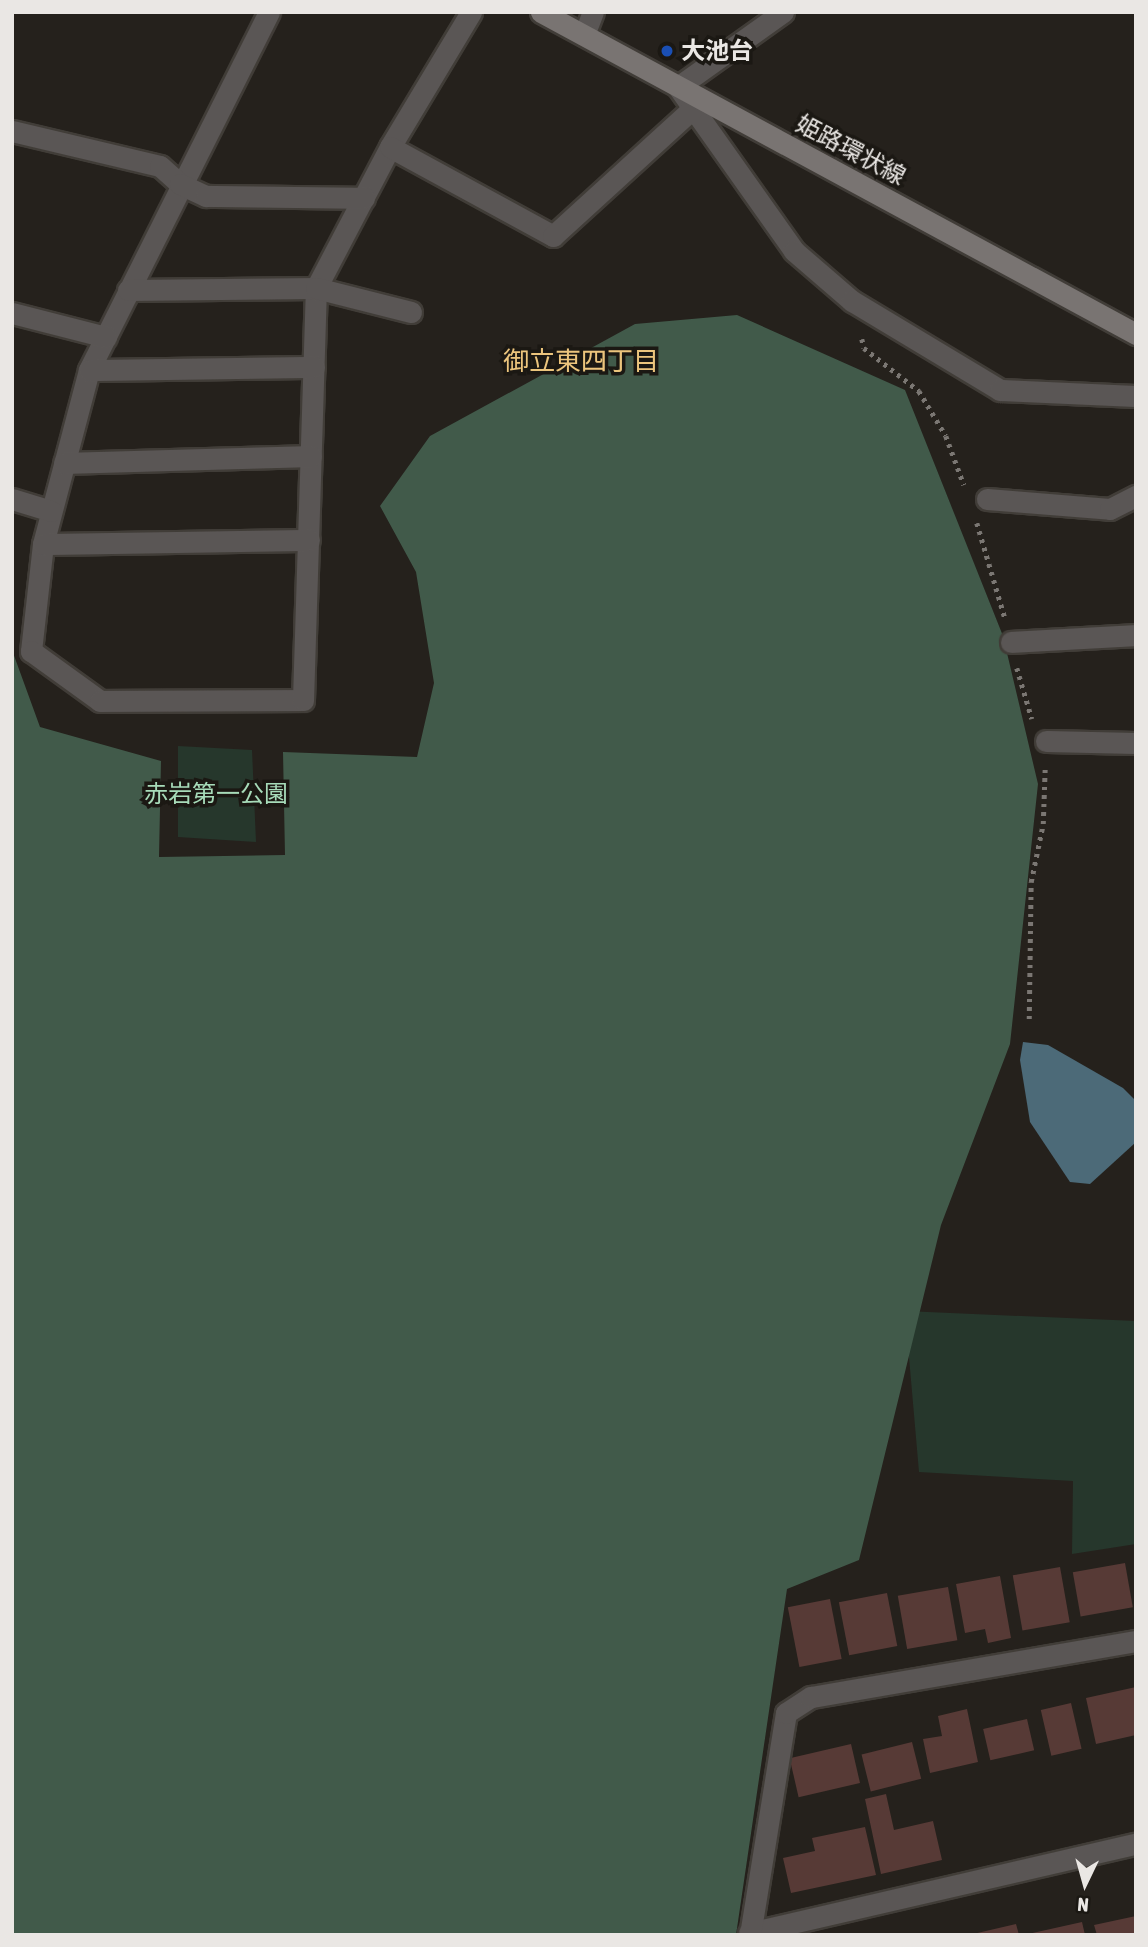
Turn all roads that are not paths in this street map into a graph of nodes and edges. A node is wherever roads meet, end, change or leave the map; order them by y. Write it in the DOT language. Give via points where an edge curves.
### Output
graph roads {
  1 [pos="269,12"];
  2 [pos="471,12"];
  3 [pos="541,12"];
  4 [pos="593,12"];
  5 [pos="783,12"];
  6 [pos="584,35"];
  7 [pos="678,87"];
  8 [pos="693,108"];
  9 [pos="12,131"];
  10 [pos="390,147"];
  11 [pos="180,184"];
  12 [pos="364,198"];
  13 [pos="316,288"];
  14 [pos="128,290"];
  15 [pos="411,312"];
  16 [pos="12,313"];
  17 [pos="1136,334"];
  18 [pos="106,337"];
  19 [pos="314,367"];
  20 [pos="89,370"];
  21 [pos="1136,396"];
  22 [pos="311,456"];
  23 [pos="64,463"];
  24 [pos="1136,496"];
  25 [pos="12,499"];
  26 [pos="987,499"];
  27 [pos="51,511"];
  28 [pos="309,540"];
  29 [pos="43,544"];
  30 [pos="1136,635"];
  31 [pos="1011,642"];
  32 [pos="1046,741"];
  33 [pos="1136,743"];
  34 [pos="1136,1641"];
  35 [pos="1136,1844"];
  36 [pos="749,1934"];
  1 -- 11 [label="street"];
  2 -- 10 [label="street"];
  3 -- 6 [label="main road, 姫路環状線"];
  4 -- 6 [label="street"];
  5 -- 7 [label="street"];
  6 -- 7 [label="main road, 姫路環状線"];
  7 -- 8 [label="street"];
  7 -- 17 [label="main road, 姫路環状線"];
  8 -- 10 [label="street" via="553,236"];
  8 -- 21 [label="street" via="794,251 852,301 1000,390"];
  9 -- 11 [label="street" via="160,166"];
  10 -- 12 [label="street"];
  11 -- 12 [label="street" via="206,196"];
  11 -- 14 [label="street"];
  12 -- 13 [label="street"];
  13 -- 14 [label="street"];
  13 -- 15 [label="street"];
  13 -- 19 [label="street"];
  14 -- 18 [label="street"];
  16 -- 18 [label="street"];
  18 -- 20 [label="street"];
  19 -- 20 [label="street"];
  19 -- 22 [label="street"];
  20 -- 23 [label="street"];
  22 -- 23 [label="street"];
  22 -- 28 [label="street"];
  23 -- 27 [label="street"];
  24 -- 26 [label="street" via="1110,509"];
  25 -- 27 [label="street"];
  27 -- 29 [label="street"];
  28 -- 29 [label="street"];
  28 -- 29 [label="street" via="303,700 100,701 30,651"];
  30 -- 31 [label="street"];
  32 -- 33 [label="street"];
  34 -- 36 [label="street" via="811,1698 786,1713"];
  35 -- 36 [label="street"];
}
